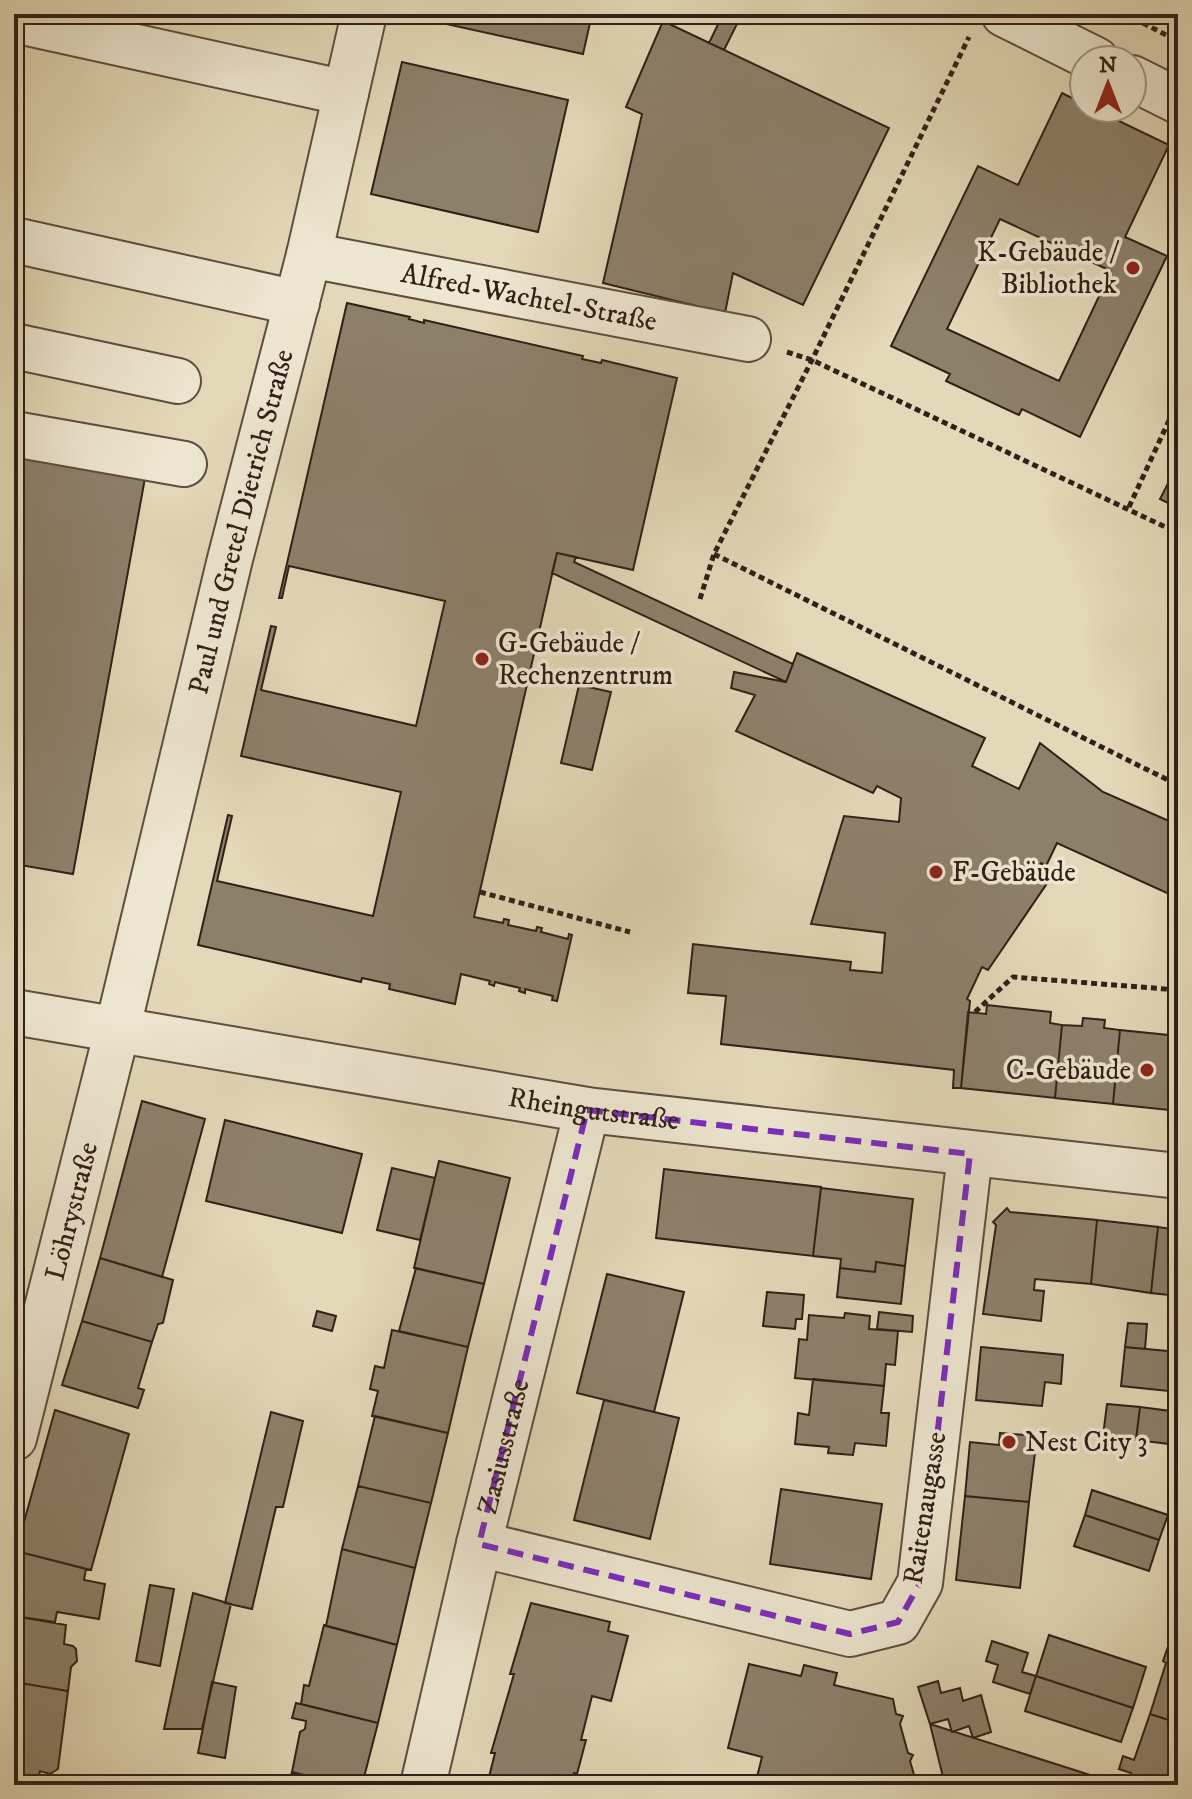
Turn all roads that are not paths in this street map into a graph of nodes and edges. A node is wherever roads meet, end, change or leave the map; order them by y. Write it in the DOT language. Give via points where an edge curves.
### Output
graph roads {
  1 [pos="355,15"];
  2 [pos="14,20"];
  3 [pos="987,24"];
  4 [pos="1068,51"];
  5 [pos="1148,86"];
  6 [pos="346,93"];
  7 [pos="1178,101"];
  8 [pos="14,240"];
  9 [pos="309,255"];
  10 [pos="297,303"];
  11 [pos="748,339"];
  12 [pos="14,346"];
  13 [pos="178,381"];
  14 [pos="14,434"];
  15 [pos="184,464"];
  16 [pos="14,1012"];
  17 [pos="117,1031"];
  18 [pos="587,1110"];
  19 [pos="970,1154"];
  20 [pos="1178,1176"];
  21 [pos="14,1438"];
  22 [pos="479,1544"];
  23 [pos="423,1785"];
  1 -- 6 [label="street, Paul und Gretel Dietrich Straße"];
  2 -- 6 [label="street"];
  3 -- 4 [label="street"];
  5 -- 7 [label="street"];
  6 -- 9 [label="street, Paul und Gretel Dietrich Straße"];
  8 -- 10 [label="street"];
  9 -- 10 [label="street, Paul und Gretel Dietrich Straße"];
  9 -- 11 [label="street, Alfred-Wachtel-Straße"];
  10 -- 17 [label="street, Paul und Gretel Dietrich Straße"];
  12 -- 13 [label="street"];
  14 -- 15 [label="street"];
  16 -- 17 [label="street, Rheingutstraße"];
  17 -- 18 [label="street, Rheingutstraße"];
  17 -- 21 [label="street, Löhrystraße"];
  18 -- 19 [label="street, Rheingutstraße"];
  18 -- 22 [label="street, Zasiusstraße"];
  19 -- 20 [label="street, Rheingutstraße"];
  19 -- 22 [label="street, Raitenaugasse" via="920,1583 898,1622 850,1634"];
  22 -- 23 [label="street, Zasiusstraße"];
}
